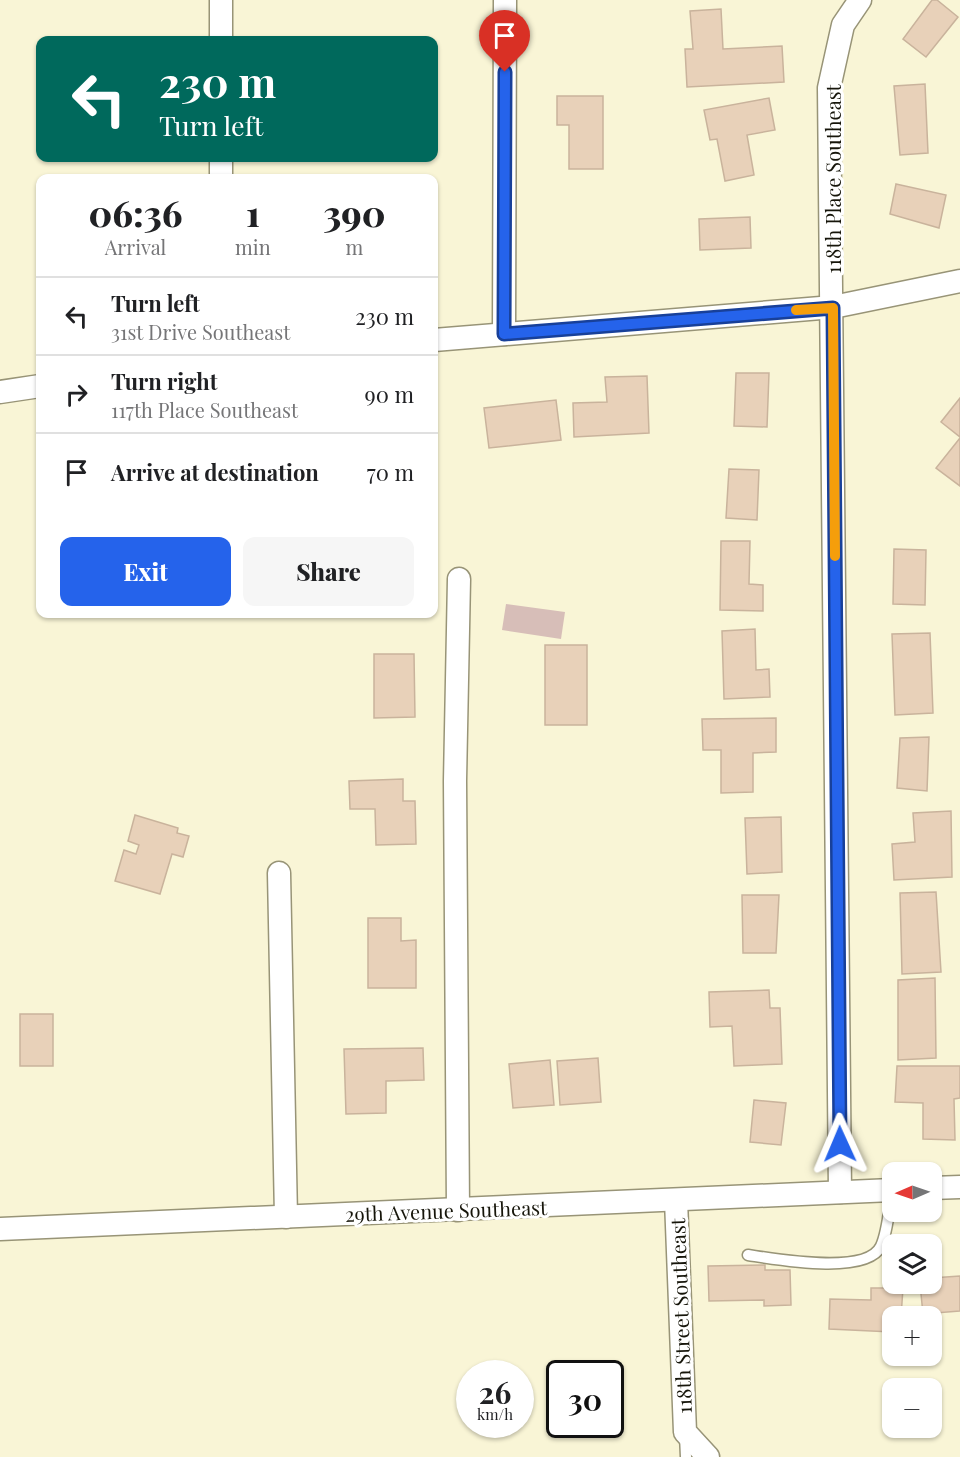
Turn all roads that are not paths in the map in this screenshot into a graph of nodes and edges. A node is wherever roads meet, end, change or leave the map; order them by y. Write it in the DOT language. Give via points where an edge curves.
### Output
graph roads {
  1 [pos="221,0"];
  2 [pos="505,0"];
  3 [pos="860,0"];
  4 [pos="221,36"];
  5 [pos="960,281"];
  6 [pos="833,308"];
  7 [pos="504,334"];
  8 [pos="438,340"];
  9 [pos="36,387"];
  10 [pos="0,392"];
  11 [pos="459,579"];
  12 [pos="279,873"];
  13 [pos="960,1187"];
  14 [pos="942,1188"];
  15 [pos="882,1191"];
  16 [pos="840,1192"];
  17 [pos="676,1200"];
  18 [pos="458,1210"];
  19 [pos="286,1217"];
  20 [pos="886,1222"];
  21 [pos="0,1229"];
  22 [pos="748,1255"];
  23 [pos="685,1432"];
  24 [pos="686,1457"];
  25 [pos="708,1457"];
  1 -- 4 [label="street"];
  2 -- 7 [label="street"];
  3 -- 6 [label="street, 118th Place Southeast" via="843,25 829,88"];
  5 -- 6 [label="street"];
  6 -- 7 [label="street"];
  6 -- 16 [label="street, 118th Place Southeast"];
  7 -- 8 [label="street"];
  9 -- 10 [label="street"];
  11 -- 18 [label="street" via="455,781"];
  12 -- 19 [label="street"];
  13 -- 14 [label="street"];
  15 -- 16 [label="street, 29th Avenue Southeast"];
  16 -- 17 [label="street, 29th Avenue Southeast"];
  17 -- 18 [label="street, 29th Avenue Southeast"];
  17 -- 23 [label="street, 118th Street Southeast"];
  18 -- 19 [label="street, 29th Avenue Southeast"];
  19 -- 21 [label="street, 29th Avenue Southeast"];
  20 -- 22 [label="lane" via="881,1247 866,1260 801,1262"];
  23 -- 24 [label="lane"];
  23 -- 25 [label="street, 118th Street Southeast"];
}
